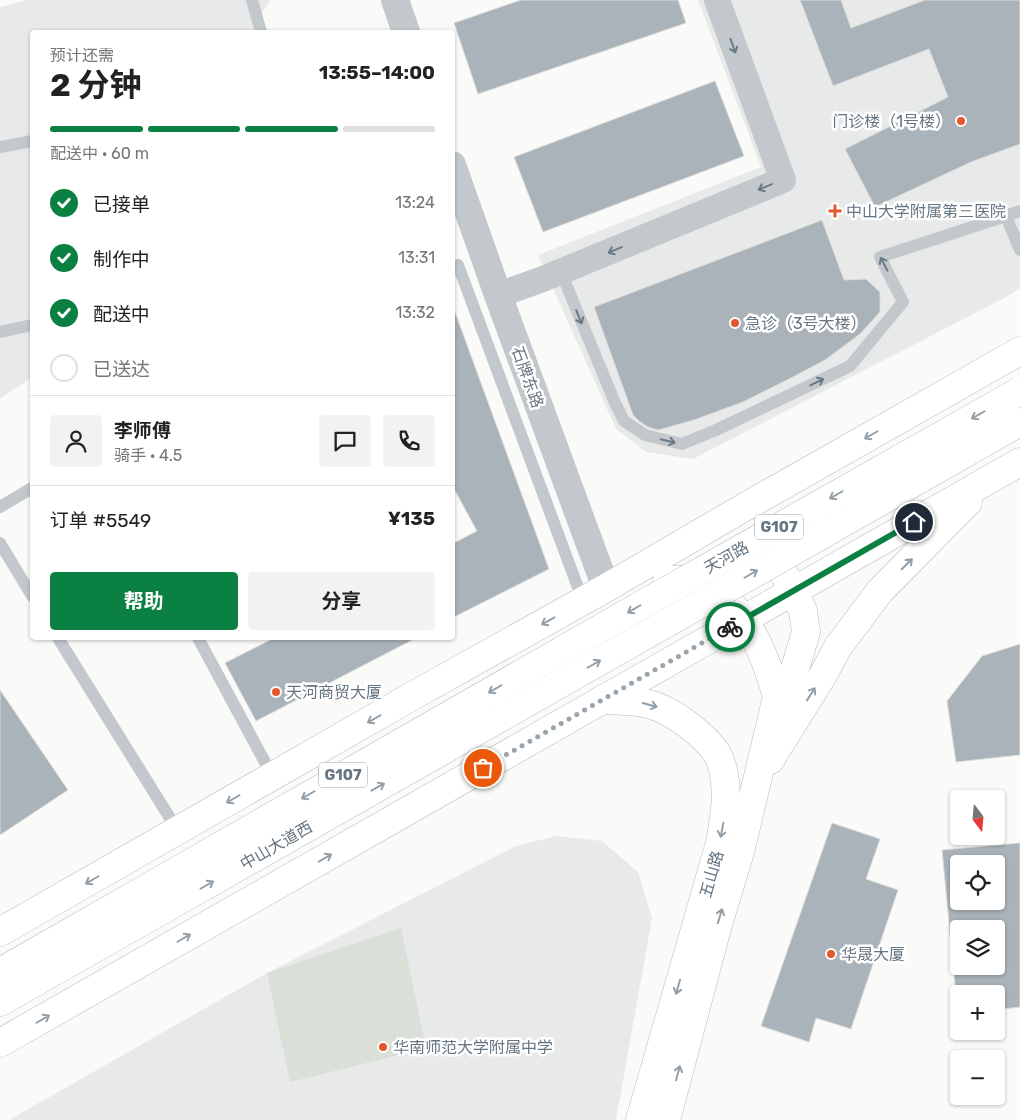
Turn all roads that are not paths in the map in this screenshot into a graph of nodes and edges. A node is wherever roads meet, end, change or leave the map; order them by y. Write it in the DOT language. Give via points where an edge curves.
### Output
graph roads {
  1 [pos="252,0"];
  2 [pos="395,0"];
  3 [pos="717,0"];
  4 [pos="260,30"];
  5 [pos="405,30"];
  6 [pos="30,141"];
  7 [pos="0,147"];
  8 [pos="455,174"];
  9 [pos="1020,211"];
  10 [pos="1006,216"];
  11 [pos="1020,250"];
  12 [pos="455,266"];
  13 [pos="561,272"];
  14 [pos="498,295"];
  15 [pos="30,325"];
  16 [pos="0,332"];
  17 [pos="1020,351"];
  18 [pos="1020,390"];
  19 [pos="910,413"];
  20 [pos="1020,422"];
  21 [pos="1020,462"];
  22 [pos="990,479"];
  23 [pos="30,489"];
  24 [pos="949,502"];
  25 [pos="0,507"];
  26 [pos="742,508"];
  27 [pos="0,543"];
  28 [pos="794,591"];
  29 [pos="30,593"];
  30 [pos="594,595"];
  31 [pos="744,619"];
  32 [pos="59,640"];
  33 [pos="199,640"];
  34 [pos="537,664"];
  35 [pos="552,688"];
  36 [pos="416,694"];
  37 [pos="602,700"];
  38 [pos="272,777"];
  39 [pos="466,777"];
  40 [pos="758,780"];
  41 [pos="178,830"];
  42 [pos="0,932"];
  43 [pos="0,972"];
  44 [pos="0,1002"];
  45 [pos="0,1043"];
  46 [pos="640,1120"];
  47 [pos="666,1120"];
  1 -- 4 [label="lane"];
  2 -- 5 [label="street"];
  3 -- 13 [label="street, one-way" via="783,180"];
  6 -- 7 [label="lane"];
  8 -- 14 [label="street, 石牌东路"];
  9 -- 10 [label="lane"];
  10 -- 11 [label="lane"];
  13 -- 10 [label="lane, one-way" via="624,421 645,435 682,444 850,366 903,302 880,257"];
  12 -- 30 [label="lane" via="458,265"];
  13 -- 14 [label="street"];
  14 -- 30 [label="street, 石牌东路"];
  15 -- 16 [label="lane"];
  17 -- 19 [label="main road"];
  18 -- 34 [label="main road, 天河路 / G107, one-way, bridge"];
  19 -- 24 [label="main road" via="913,460 926,482"];
  19 -- 26 [label="main road, one-way"];
  35 -- 20 [label="main road, 天河路 / G107, one-way, bridge"];
  21 -- 22 [label="main road"];
  22 -- 24 [label="main road"];
  40 -- 22 [label="main road, one-way" via="838,647 874,599"];
  23 -- 25 [label="lane"];
  24 -- 28 [label="main road"];
  26 -- 28 [label="main road, 五山路" via="772,551"];
  26 -- 30 [label="main road"];
  27 -- 29 [label="lane"];
  28 -- 31 [label="main road"];
  28 -- 40 [label="main road, 五山路" via="803,611 806,632"];
  30 -- 31 [label="main road, 五山路" via="650,581 676,579 714,590"];
  30 -- 36 [label="main road, one-way"];
  31 -- 37 [label="main road"];
  31 -- 40 [label="main road, 五山路" via="758,642 777,697"];
  32 -- 41 [label="lane"];
  33 -- 38 [label="lane"];
  34 -- 43 [label="main road, 中山大道西 / G107, one-way, bridge"];
  44 -- 35 [label="main road, 中山大道西 / G107, one-way, bridge"];
  36 -- 38 [label="main road, one-way"];
  36 -- 39 [label="main road" via="446,707 456,720 469,754"];
  37 -- 39 [label="main road"];
  37 -- 46 [label="main road, 五山路, one-way" via="648,704 686,723 717,754 726,793 720,843"];
  38 -- 41 [label="main road, one-way"];
  45 -- 39 [label="main road, one-way"];
  47 -- 40 [label="main road, 五山路, one-way"];
  41 -- 42 [label="main road, one-way"];
}
